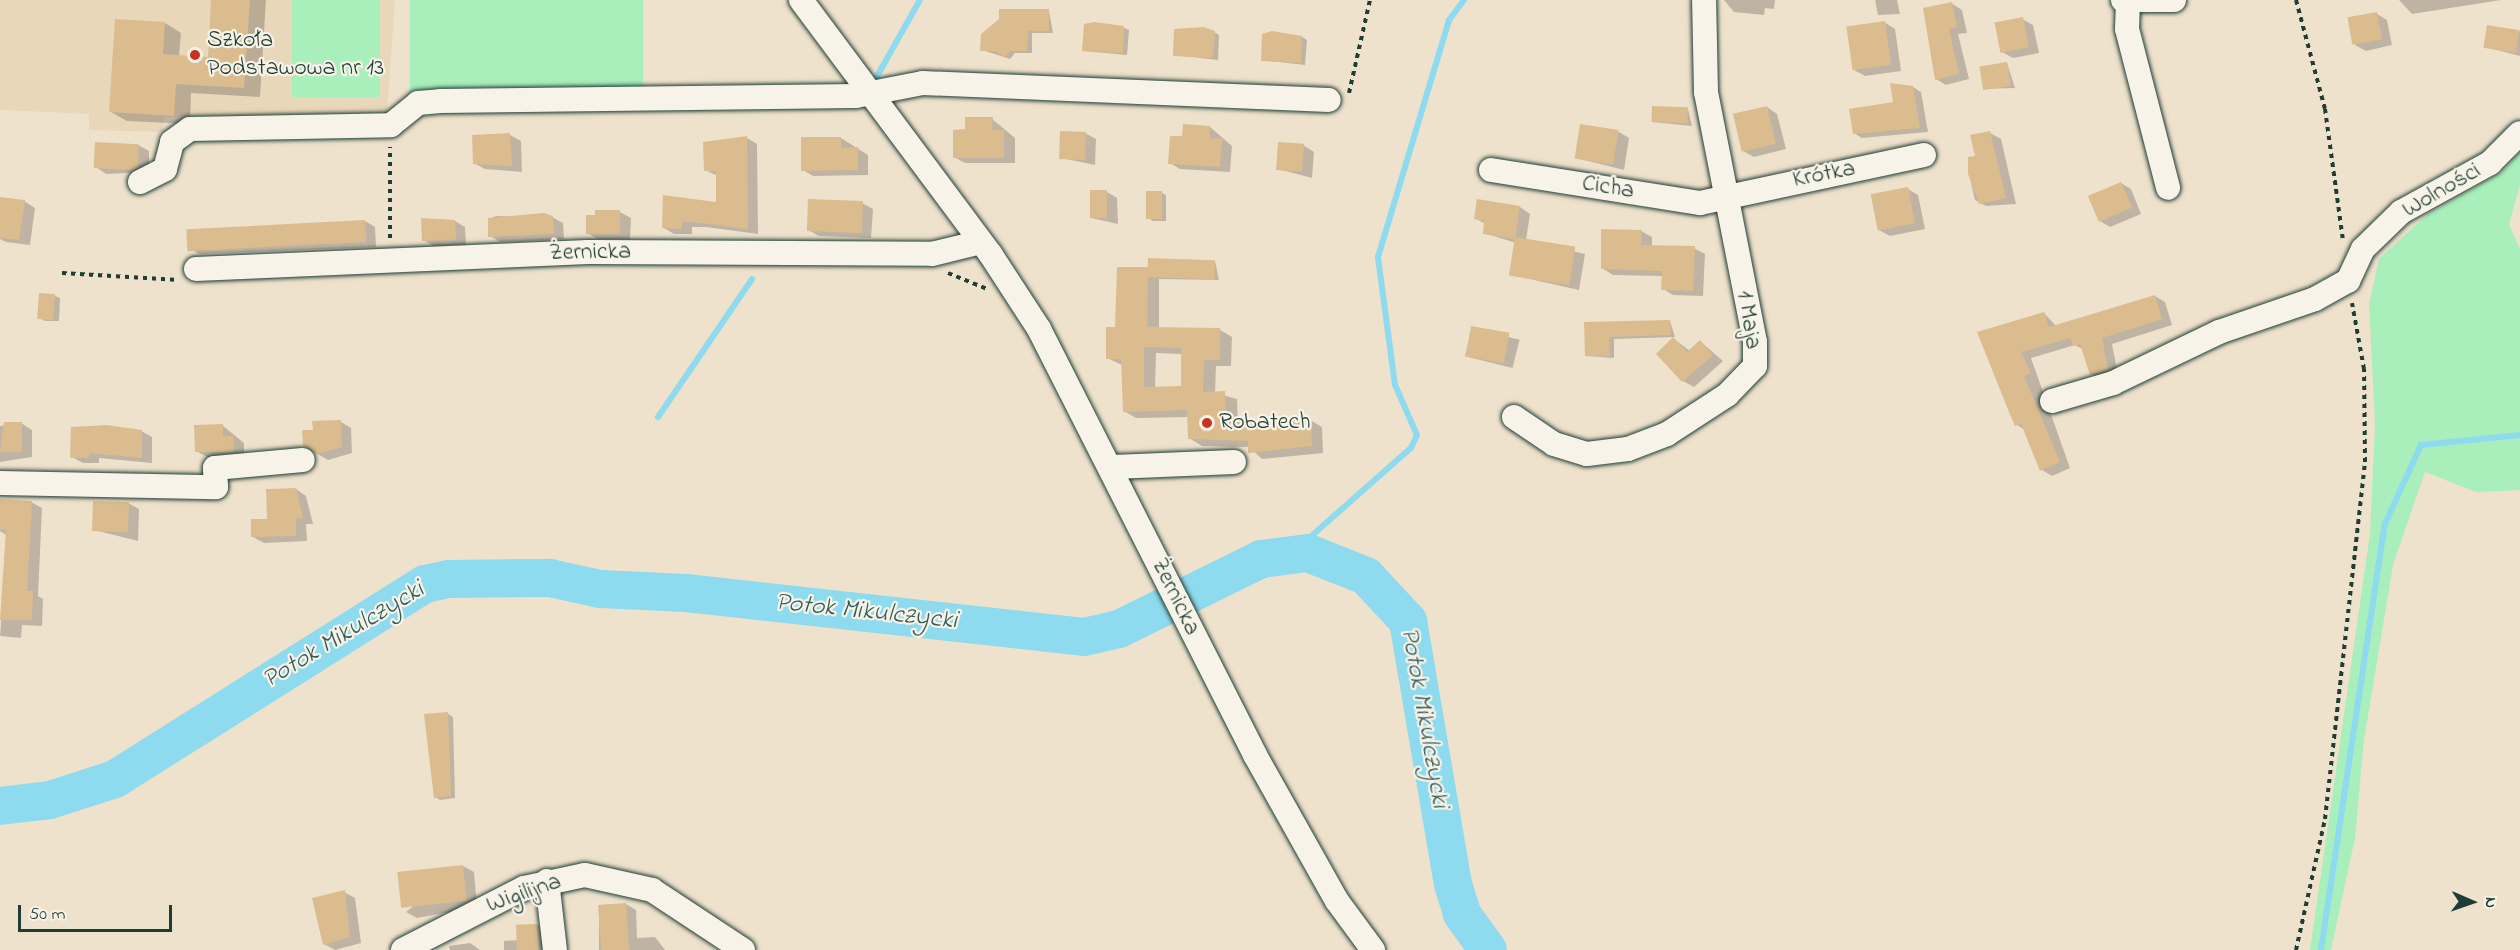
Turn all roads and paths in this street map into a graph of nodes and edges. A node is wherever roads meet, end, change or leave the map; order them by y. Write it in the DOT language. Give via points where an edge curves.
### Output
graph roads {
  1 [pos="801,0"];
  2 [pos="1370,0"];
  3 [pos="1704,0"];
  4 [pos="2174,0"];
  5 [pos="2296,0"];
  6 [pos="2125,1"];
  7 [pos="870,93"];
  8 [pos="1329,100"];
  9 [pos="390,125"];
  10 [pos="2520,133"];
  11 [pos="1924,155"];
  12 [pos="1491,170"];
  13 [pos="140,182"];
  14 [pos="2168,188"];
  15 [pos="1723,197"];
  16 [pos="981,242"];
  17 [pos="2344,247"];
  18 [pos="390,260"];
  19 [pos="196,269"];
  20 [pos="2348,281"];
  21 [pos="2052,401"];
  22 [pos="1514,417"];
  23 [pos="303,460"];
  24 [pos="1234,462"];
  25 [pos="1113,467"];
  26 [pos="0,483"];
  27 [pos="547,881"];
  28 [pos="403,950"];
  29 [pos="555,950"];
  30 [pos="743,950"];
  31 [pos="1373,950"];
  32 [pos="2296,950"];
  1 -- 7 [label="street, Żernicka"];
  2 -- 8 [label="path" via="1348,95"];
  3 -- 15 [label="street, 1 Maja" via="1706,92"];
  4 -- 6 [label="street"];
  5 -- 17 [label="path" via="2325,109"];
  6 -- 14 [label="street" via="2127,29"];
  7 -- 8 [label="street" via="923,83"];
  7 -- 9 [label="street" via="441,101 418,103"];
  7 -- 16 [label="street, Żernicka"];
  9 -- 13 [label="street" via="190,129 172,142 165,169"];
  9 -- 18 [label="path"];
  10 -- 20 [label="street, Wolności" via="2490,163 2402,212 2363,249"];
  11 -- 15 [label="street, Krótka"];
  12 -- 15 [label="street, Cicha" via="1700,203"];
  15 -- 22 [label="street, 1 Maja" via="1755,342 1755,366 1734,388 1667,434 1628,449 1587,454 1554,444"];
  16 -- 18 [label="street, Żernicka" via="932,254 588,252"];
  16 -- 25 [label="street, Żernicka" via="1039,329"];
  18 -- 19 [label="street, Żernicka"];
  20 -- 21 [label="street" via="2315,299 2219,332 2113,383"];
  20 -- 32 [label="path" via="2364,369 2365,462 2325,819"];
  23 -- 26 [label="street" via="215,468 216,487"];
  24 -- 25 [label="street"];
  25 -- 31 [label="street, Żernicka" via="1161,573 1309,853"];
  27 -- 28 [label="street, Wigilijna"];
  27 -- 29 [label="street"];
  27 -- 30 [label="street, Wigilijna" via="585,875 652,890"];
}
